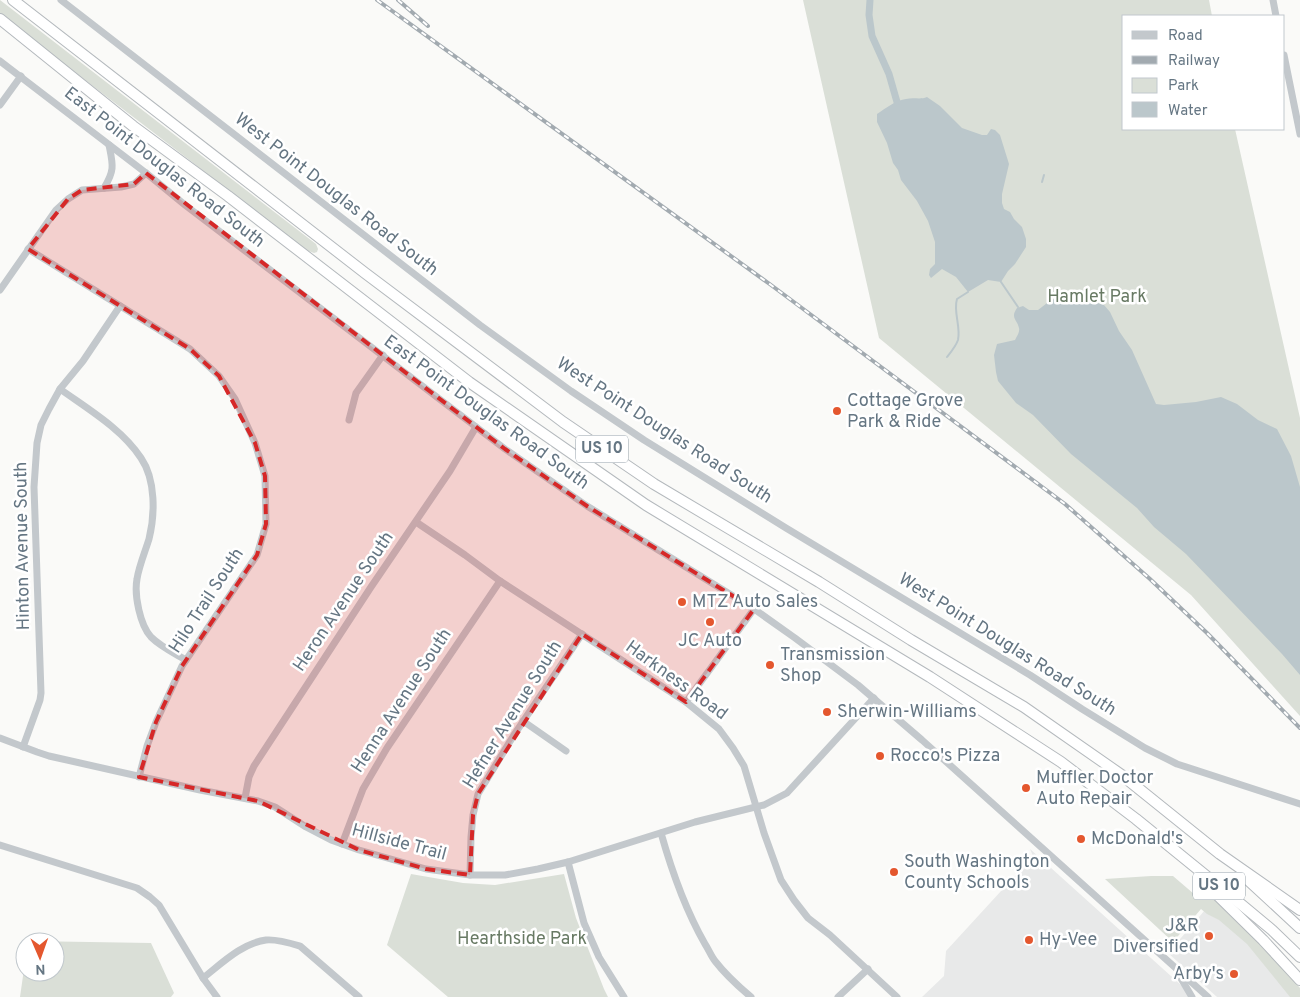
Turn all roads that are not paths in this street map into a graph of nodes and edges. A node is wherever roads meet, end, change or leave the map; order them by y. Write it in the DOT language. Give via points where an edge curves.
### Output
graph roads {
  1 [pos="13,0"];
  2 [pos="61,0"];
  3 [pos="1272,0"];
  4 [pos="1276,15"];
  5 [pos="0,19"];
  6 [pos="1285,60"];
  7 [pos="0,61"];
  8 [pos="21,76"];
  9 [pos="0,105"];
  10 [pos="1300,134"];
  11 [pos="109,145"];
  12 [pos="146,173"];
  13 [pos="104,188"];
  14 [pos="28,249"];
  15 [pos="0,290"];
  16 [pos="120,306"];
  17 [pos="382,355"];
  18 [pos="60,389"];
  19 [pos="349,420"];
  20 [pos="476,427"];
  21 [pos="416,522"];
  22 [pos="500,581"];
  23 [pos="754,609"];
  24 [pos="582,634"];
  25 [pos="186,660"];
  26 [pos="874,698"];
  27 [pos="686,702"];
  28 [pos="523,721"];
  29 [pos="0,738"];
  30 [pos="24,747"];
  31 [pos="566,751"];
  32 [pos="139,776"];
  33 [pos="245,798"];
  34 [pos="1300,804"];
  35 [pos="757,807"];
  36 [pos="1136,819"];
  37 [pos="661,832"];
  38 [pos="342,844"];
  39 [pos="0,845"];
  40 [pos="1220,854"];
  41 [pos="568,862"];
  42 [pos="470,875"];
  43 [pos="1300,910"];
  44 [pos="1300,928"];
  45 [pos="1300,957"];
  46 [pos="1172,964"];
  47 [pos="868,969"];
  48 [pos="203,978"];
  49 [pos="1300,980"];
  50 [pos="216,997"];
  51 [pos="359,997"];
  52 [pos="624,997"];
  53 [pos="751,997"];
  54 [pos="838,997"];
  55 [pos="897,997"];
  56 [pos="1192,997"];
  57 [pos="1208,997"];
  1 -- 40 [label="highway, US 10" via="563,422 654,484 1024,707 1123,776"];
  2 -- 34 [label="street, West Point Douglas Road South" via="480,325 644,440 1145,748 1177,764"];
  3 -- 4 [label="street"];
  5 -- 36 [label="highway, US 10" via="133,126 469,382 646,505 994,718 1061,762"];
  6 -- 10 [label="street"];
  7 -- 8 [label="street, East Point Douglas Road South"];
  8 -- 9 [label="street"];
  8 -- 11 [label="street, East Point Douglas Road South"];
  11 -- 12 [label="street, East Point Douglas Road South"];
  11 -- 13 [label="street" via="113,163 111,176"];
  12 -- 13 [label="street" via="134,184"];
  12 -- 17 [label="street, East Point Douglas Road South"];
  13 -- 14 [label="street" via="82,190 68,199"];
  14 -- 15 [label="street"];
  14 -- 16 [label="street, Hilo Trail South"];
  16 -- 18 [label="street, Hinton Avenue South"];
  16 -- 25 [label="street, Hilo Trail South" via="190,348 219,376 235,399 256,443 265,476 266,524 257,555"];
  17 -- 19 [label="street" via="356,394"];
  17 -- 20 [label="street, East Point Douglas Road South"];
  18 -- 25 [label="street" via="125,438 142,458 153,495 153,511 149,539 136,580 137,600 151,637"];
  18 -- 30 [label="street, Hinton Avenue South" via="45,417 37,443 34,487 41,693"];
  20 -- 21 [label="street, Heron Avenue South"];
  20 -- 23 [label="street, East Point Douglas Road South" via="588,506"];
  21 -- 22 [label="street, Harkness Road"];
  21 -- 33 [label="street, Heron Avenue South" via="254,766"];
  22 -- 24 [label="street, Harkness Road"];
  22 -- 38 [label="street, Henna Avenue South" via="387,748 363,789"];
  23 -- 26 [label="street, East Point Douglas Road South"];
  23 -- 27 [label="street"];
  24 -- 27 [label="street, Harkness Road"];
  24 -- 28 [label="street, Hefner Avenue South"];
  25 -- 32 [label="street, Hilo Trail South" via="156,722"];
  26 -- 35 [label="street, Hillside Trail" via="787,793"];
  26 -- 46 [label="street, East Point Douglas Road South"];
  27 -- 35 [label="street, Harkness Road" via="719,729 733,748 744,766"];
  28 -- 31 [label="street"];
  28 -- 42 [label="street, Hefner Avenue South" via="478,794 472,822"];
  29 -- 30 [label="street, Hillside Trail"];
  30 -- 32 [label="street, Hillside Trail" via="49,756"];
  32 -- 33 [label="street, Hillside Trail"];
  33 -- 38 [label="street, Hillside Trail" via="275,807 306,827"];
  35 -- 37 [label="street, Hillside Trail"];
  35 -- 47 [label="street, Harkness Road" via="781,880 794,900 808,918"];
  36 -- 45 [label="highway, US 10" via="1272,930"];
  36 -- 49 [label="highway" via="1249,925"];
  37 -- 41 [label="street, Hillside Trail"];
  37 -- 53 [label="street" via="673,875 700,936 715,962"];
  38 -- 42 [label="street, Hillside Trail" via="426,869"];
  39 -- 48 [label="street" via="136,888 150,897 160,905"];
  40 -- 43 [label="highway"];
  40 -- 44 [label="highway, US 10"];
  41 -- 42 [label="street, Hillside Trail" via="504,875"];
  41 -- 52 [label="street" via="584,923 599,957"];
  46 -- 56 [label="street"];
  46 -- 57 [label="street, East Point Douglas Road South"];
  47 -- 54 [label="street"];
  47 -- 55 [label="street, Harkness Road"];
  48 -- 50 [label="street"];
  48 -- 51 [label="street" via="252,944 266,940 288,942 300,946"];
}
